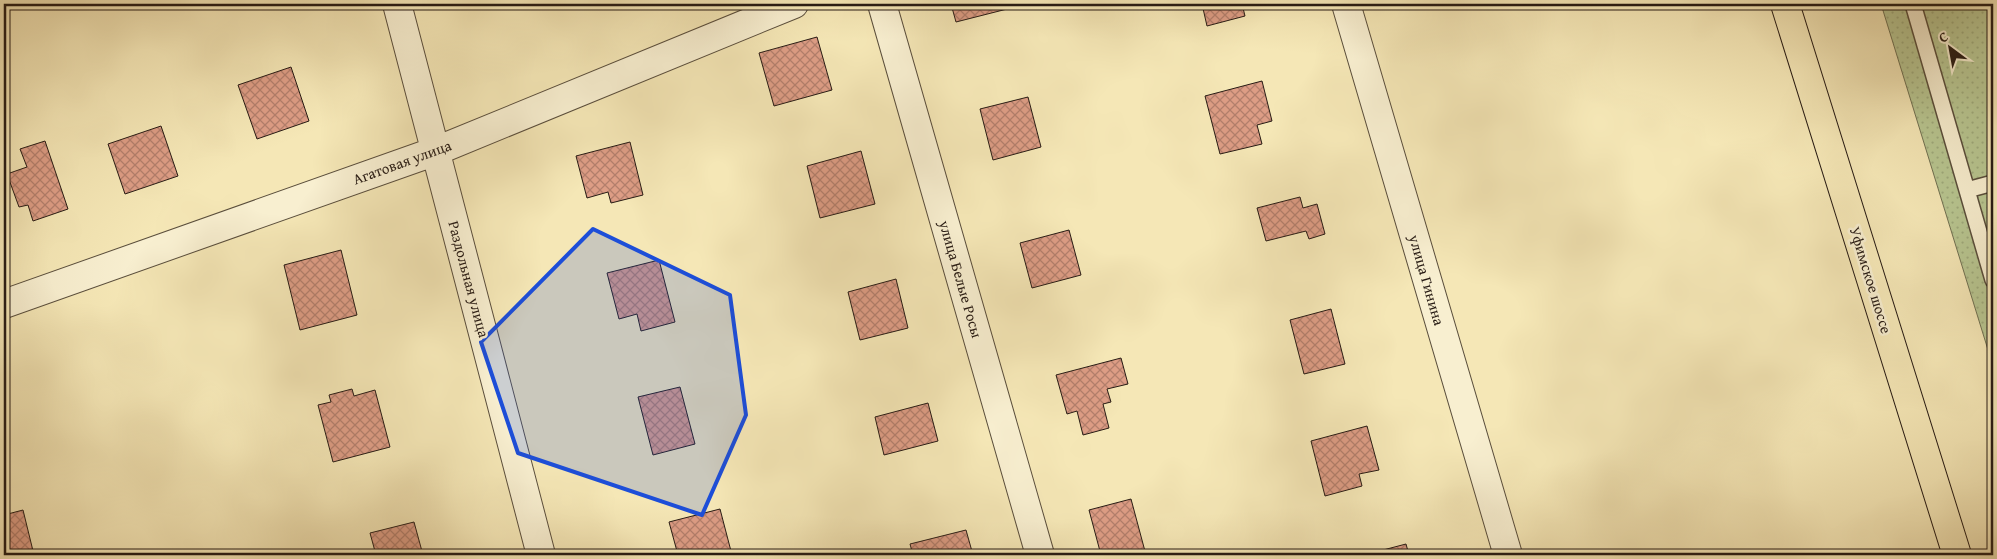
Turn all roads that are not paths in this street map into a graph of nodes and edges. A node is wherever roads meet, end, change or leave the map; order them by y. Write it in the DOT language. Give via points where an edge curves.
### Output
graph roads {
  1 [pos="397,4"];
  2 [pos="794,4"];
  3 [pos="882,4"];
  4 [pos="1346,4"];
  5 [pos="1785,4"];
  6 [pos="1915,4"];
  7 [pos="436,151"];
  8 [pos="1993,183"];
  9 [pos="1967,190"];
  10 [pos="1993,280"];
  11 [pos="4,304"];
  12 [pos="541,555"];
  13 [pos="1040,555"];
  14 [pos="1508,555"];
  15 [pos="1957,555"];
  1 -- 7 [label="street, Раздольная улица"];
  2 -- 7 [label="street, Агатовая улица"];
  3 -- 13 [label="street, улица Белые Росы"];
  4 -- 14 [label="street, улица Гинина"];
  5 -- 15 [label="main road, Уфимское шоссе"];
  6 -- 9 [label="lane"];
  7 -- 11 [label="street, Агатовая улица"];
  7 -- 12 [label="street, Раздольная улица"];
  8 -- 9 [label="lane"];
  9 -- 10 [label="lane"];
}
